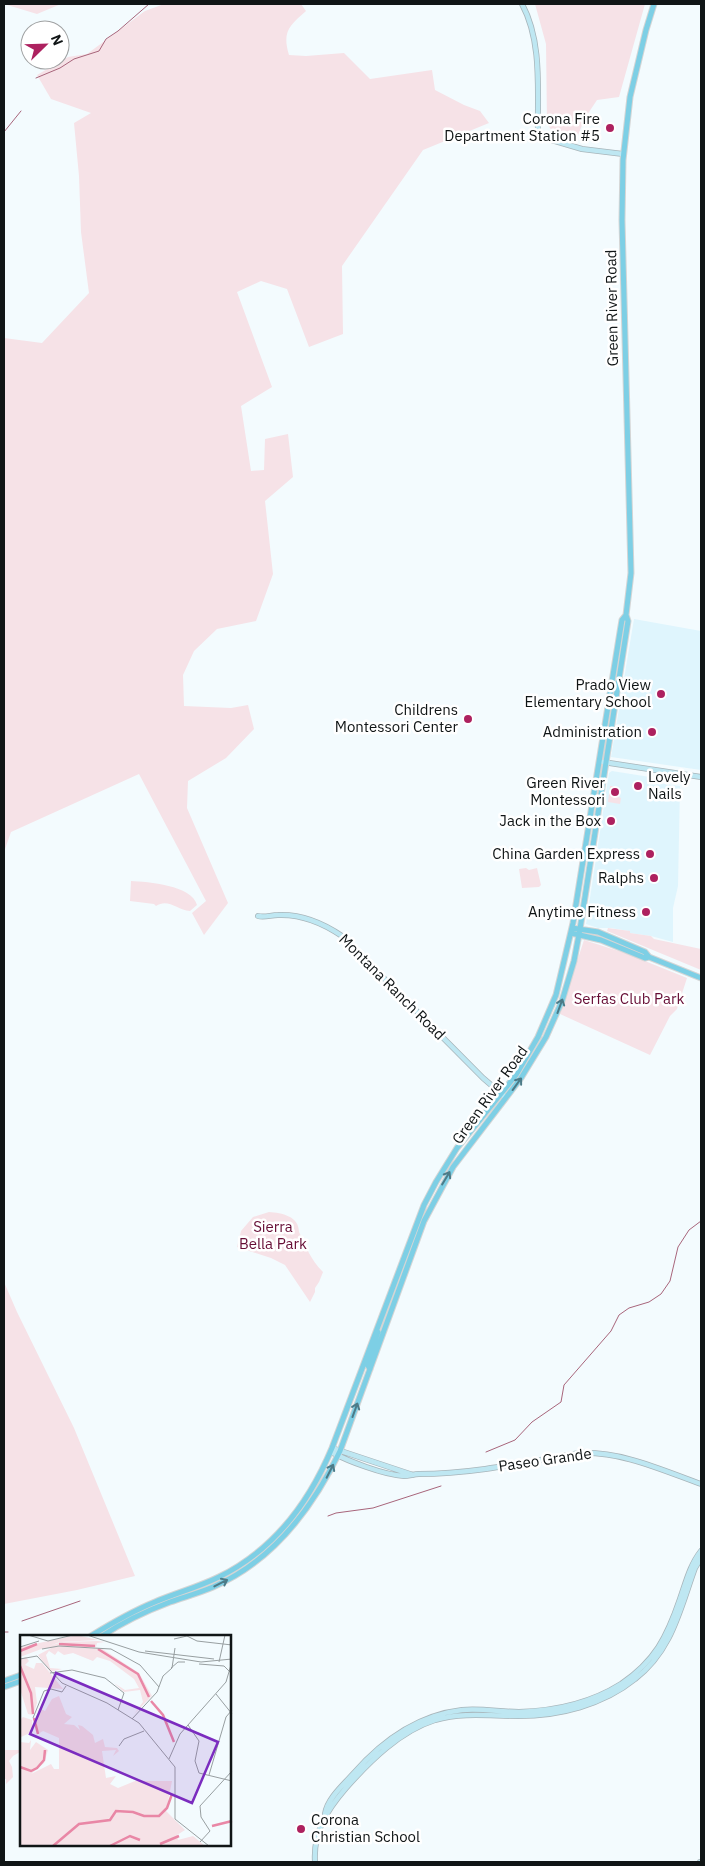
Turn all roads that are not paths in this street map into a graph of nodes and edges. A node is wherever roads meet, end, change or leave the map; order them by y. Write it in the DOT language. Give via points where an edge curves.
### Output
graph roads {
  1 [pos="522,4"];
  2 [pos="654,4"];
  3 [pos="624,154"];
  4 [pos="626,615"];
  5 [pos="620,632"];
  6 [pos="625,643"];
  7 [pos="610,694"];
  8 [pos="615,700"];
  9 [pos="599,761"];
  10 [pos="605,762"];
  11 [pos="701,776"];
  12 [pos="258,916"];
  13 [pos="572,931"];
  14 [pos="579,932"];
  15 [pos="701,978"];
  16 [pos="501,1094"];
  17 [pos="506,1098"];
  18 [pos="379,1321"];
  19 [pos="370,1369"];
  20 [pos="332,1450"];
  21 [pos="339,1453"];
  22 [pos="701,1484"];
  23 [pos="701,1551"];
  24 [pos="701,1558"];
  25 [pos="682,1599"];
  26 [pos="93,1635"];
  27 [pos="104,1635"];
  28 [pos="20,1675"];
  29 [pos="4,1680"];
  30 [pos="20,1681"];
  31 [pos="4,1687"];
  32 [pos="314,1862"];
  1 -- 3 [label="main road" via="534,36 538,136 583,150"];
  2 -- 3 [label="main road, Green River Road" via="632,90"];
  3 -- 4 [label="main road, Green River Road" via="622,220 631,573"];
  4 -- 5 [label="main road, Green River Road"];
  4 -- 6 [label="main road, Green River Road"];
  5 -- 6 [label="main road"];
  5 -- 7 [label="main road, Green River Road"];
  6 -- 8 [label="main road, Green River Road"];
  7 -- 8 [label="main road"];
  7 -- 9 [label="main road, Green River Road"];
  8 -- 10 [label="main road, Green River Road"];
  9 -- 10 [label="main road"];
  9 -- 13 [label="main road, Green River Road"];
  10 -- 11 [label="main road"];
  10 -- 14 [label="main road, Green River Road"];
  12 -- 16 [label="main road, Montana Ranch Road" via="306,919 342,936"];
  13 -- 14 [label="main road"];
  13 -- 16 [label="main road, Green River Road" via="550,1014 531,1051"];
  14 -- 15 [label="main road"];
  17 -- 14 [label="main road, Green River Road, one-way" via="534,1059 556,1016 569,980"];
  16 -- 17 [label="main road, Montana Ranch Road"];
  16 -- 18 [label="main road, Green River Road" via="457,1148 436,1182 416,1223"];
  19 -- 17 [label="main road, Green River Road, one-way" via="434,1200 464,1150"];
  18 -- 19 [label="main road" via="367,1364"];
  18 -- 20 [label="main road, Green River Road"];
  21 -- 19 [label="main road, Green River Road, one-way"];
  20 -- 21 [label="main road, Paseo Grande"];
  20 -- 26 [label="main road, Green River Road" via="301,1507 274,1538 245,1561 204,1584 141,1608"];
  21 -- 22 [label="main road, Paseo Grande" via="394,1474 409,1476 593,1452 618,1456"];
  27 -- 21 [label="main road, Green River Road, one-way" via="153,1609 223,1583 267,1552 300,1519"];
  23 -- 25 [label="main road" via="691,1566"];
  24 -- 25 [label="main road"];
  25 -- 32 [label="main road" via="666,1646 651,1665 621,1689 592,1703 553,1714 463,1714 426,1723 403,1736 363,1768 325,1815 317,1835"];
  28 -- 29 [label="main road"];
  30 -- 31 [label="main road"];
}
